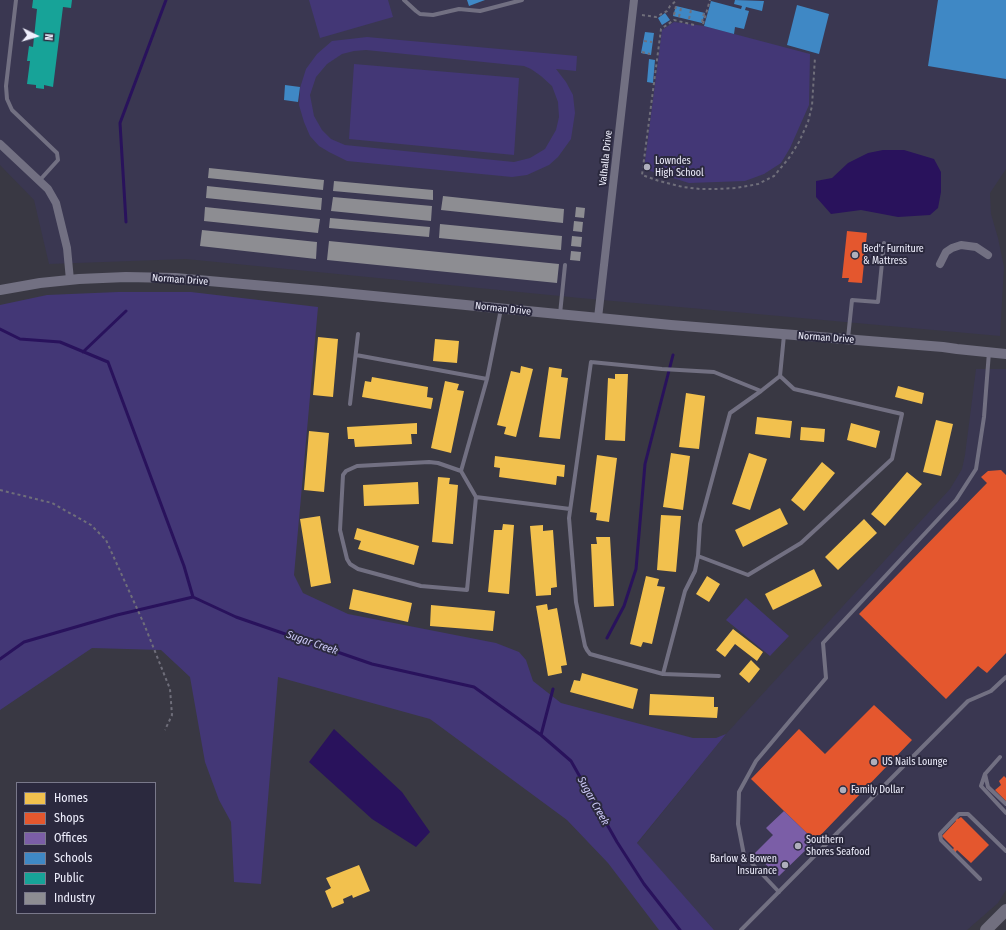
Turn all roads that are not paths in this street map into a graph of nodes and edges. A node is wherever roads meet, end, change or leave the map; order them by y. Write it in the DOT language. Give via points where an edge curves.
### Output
graph roads {
  1 [pos="16,0"];
  2 [pos="404,0"];
  3 [pos="522,0"];
  4 [pos="634,0"];
  5 [pos="0,144"];
  6 [pos="40,181"];
  7 [pos="884,243"];
  8 [pos="988,255"];
  9 [pos="940,264"];
  10 [pos="565,265"];
  11 [pos="70,280"];
  12 [pos="0,290"];
  13 [pos="501,309"];
  14 [pos="560,315"];
  15 [pos="598,318"];
  16 [pos="358,334"];
  17 [pos="784,335"];
  18 [pos="848,340"];
  19 [pos="989,352"];
  20 [pos="1006,354"];
  21 [pos="356,355"];
  22 [pos="780,376"];
  23 [pos="486,379"];
  24 [pos="761,391"];
  25 [pos="350,404"];
  26 [pos="461,471"];
  27 [pos="476,497"];
  28 [pos="570,509"];
  29 [pos="698,556"];
  30 [pos="663,674"];
  31 [pos="719,676"];
  32 [pos="1006,676"];
  33 [pos="1000,757"];
  34 [pos="985,774"];
  35 [pos="1006,804"];
  36 [pos="1006,814"];
  37 [pos="1006,851"];
  38 [pos="980,878"];
  39 [pos="779,892"];
  40 [pos="1006,910"];
  41 [pos="741,930"];
  42 [pos="986,930"];
  1 -- 6 [label="lane" via="6,86 7,99 12,110 58,153 58,160"];
  2 -- 3 [label="lane" via="420,14 433,15 459,9 480,11"];
  4 -- 15 [label="street, Valhalla Drive"];
  5 -- 6 [label="street"];
  6 -- 11 [label="street" via="56,204"];
  7 -- 18 [label="lane" via="878,302 852,300"];
  8 -- 9 [label="street" via="976,247 961,244 946,252"];
  10 -- 14 [label="lane"];
  11 -- 12 [label="street, Norman Drive"];
  11 -- 13 [label="street, Norman Drive" via="175,278"];
  13 -- 14 [label="street, Norman Drive"];
  13 -- 23 [label="lane"];
  14 -- 15 [label="street, Norman Drive"];
  15 -- 17 [label="street, Norman Drive"];
  16 -- 21 [label="lane"];
  17 -- 18 [label="street, Norman Drive"];
  17 -- 22 [label="lane"];
  18 -- 19 [label="street, Norman Drive"];
  19 -- 20 [label="street, Norman Drive"];
  19 -- 39 [label="lane" via="984,417 976,469 956,500 823,643 826,678 756,761 739,792 738,824 744,855"];
  21 -- 23 [label="lane"];
  21 -- 25 [label="lane"];
  22 -- 24 [label="lane"];
  22 -- 29 [label="lane" via="794,389 902,414 892,459 801,543 748,575"];
  23 -- 26 [label="lane"];
  24 -- 28 [label="lane" via="714,372 591,362"];
  24 -- 29 [label="lane" via="730,412 700,524"];
  26 -- 27 [label="lane"];
  26 -- 27 [label="lane" via="429,462 357,466 346,471 340,530 347,559 358,569 421,586 467,590"];
  27 -- 28 [label="lane"];
  28 -- 30 [label="lane" via="576,602 587,650 590,654"];
  29 -- 30 [label="lane" via="695,571 685,591"];
  30 -- 31 [label="lane"];
  32 -- 39 [label="lane" via="991,691 968,701"];
  33 -- 34 [label="lane"];
  34 -- 35 [label="lane" via="988,787"];
  34 -- 36 [label="lane" via="981,786"];
  37 -- 38 [label="lane" via="968,814 959,814 940,834 941,840"];
  39 -- 41 [label="lane"];
  40 -- 42 [label="main road"];
}
